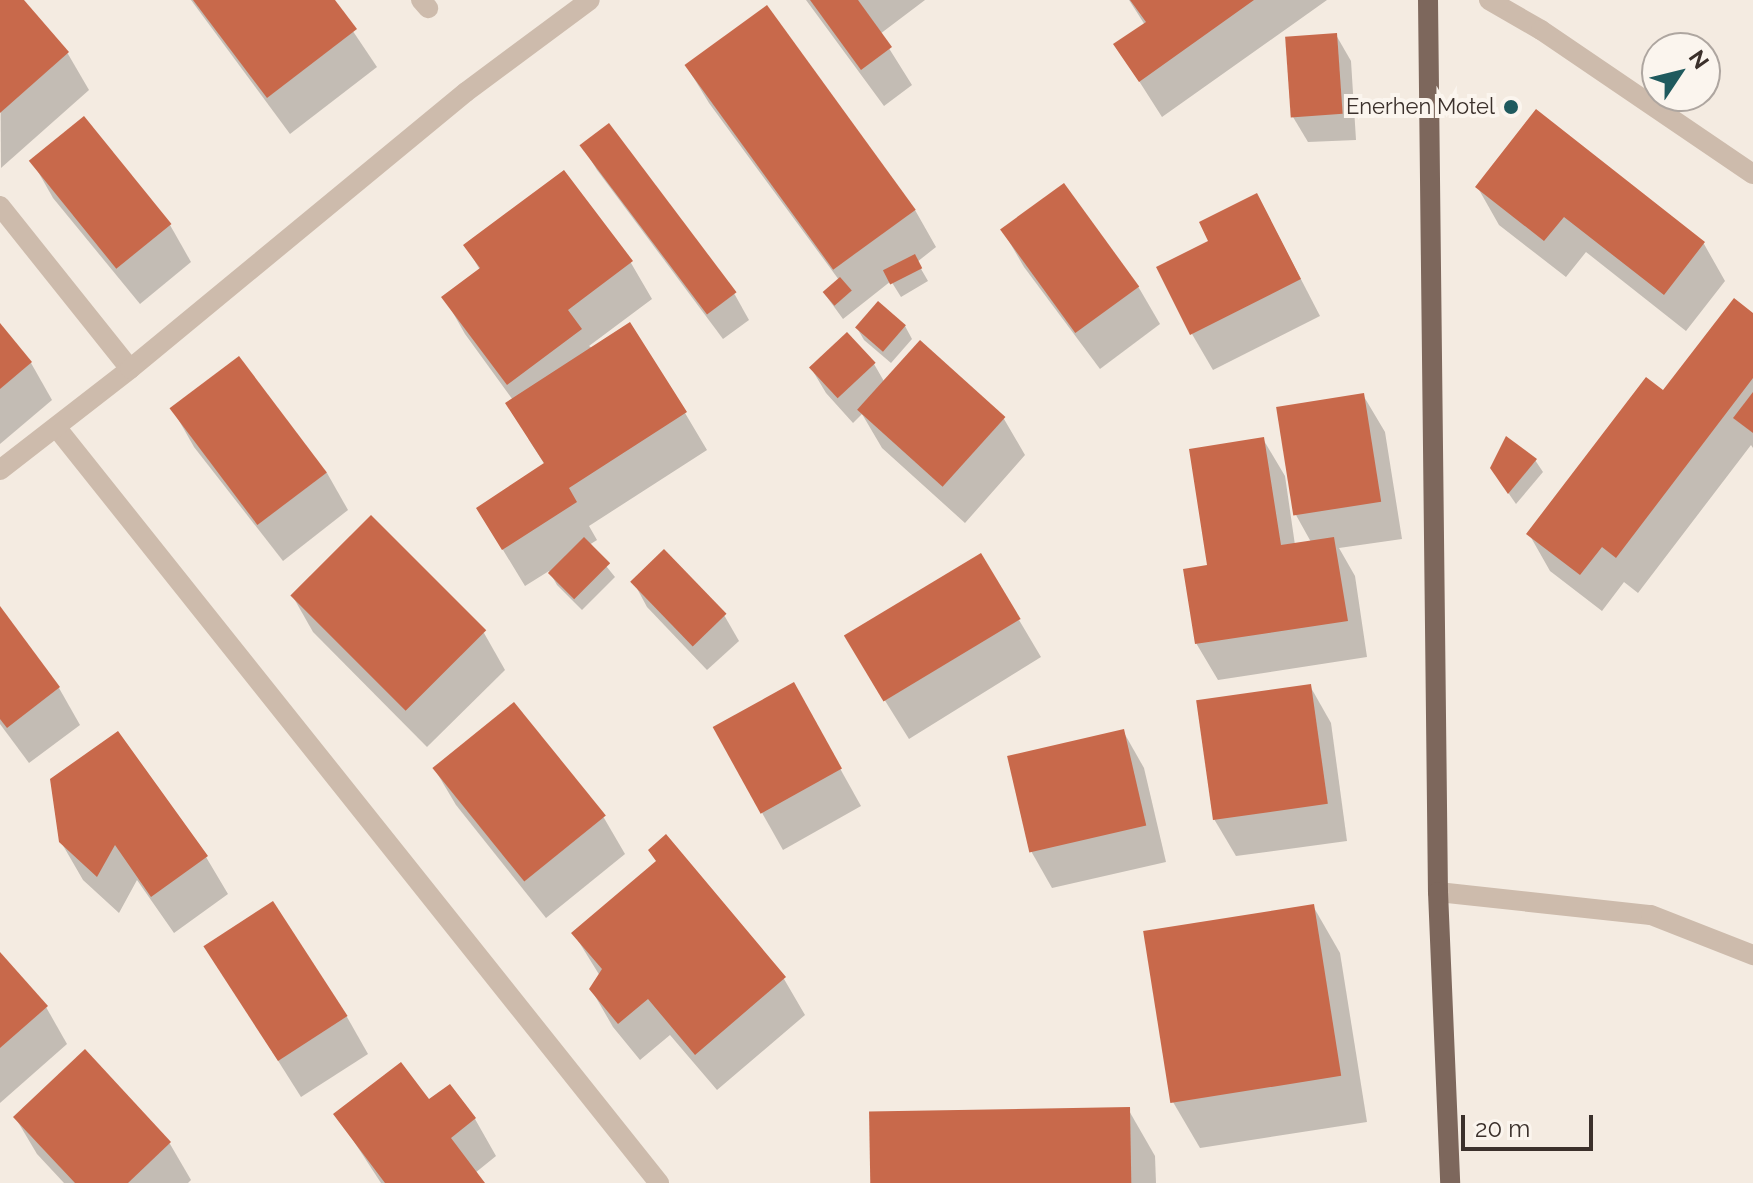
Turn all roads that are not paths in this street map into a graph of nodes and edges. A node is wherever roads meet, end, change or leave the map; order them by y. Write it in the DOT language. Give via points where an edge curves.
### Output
graph roads {
  1 [pos="590,0"];
  2 [pos="1428,0"];
  3 [pos="1489,0"];
  4 [pos="1753,174"];
  5 [pos="0,206"];
  6 [pos="130,369"];
  7 [pos="56,427"];
  8 [pos="0,470"];
  9 [pos="1438,892"];
  10 [pos="1753,955"];
  11 [pos="659,1183"];
  12 [pos="1450,1183"];
  1 -- 6 [label="street" via="466,92"];
  2 -- 9 [label="main road"];
  3 -- 4 [label="street"];
  5 -- 6 [label="street"];
  6 -- 7 [label="street"];
  7 -- 8 [label="street"];
  7 -- 11 [label="street"];
  9 -- 10 [label="street" via="1651,915"];
  9 -- 12 [label="main road"];
}
